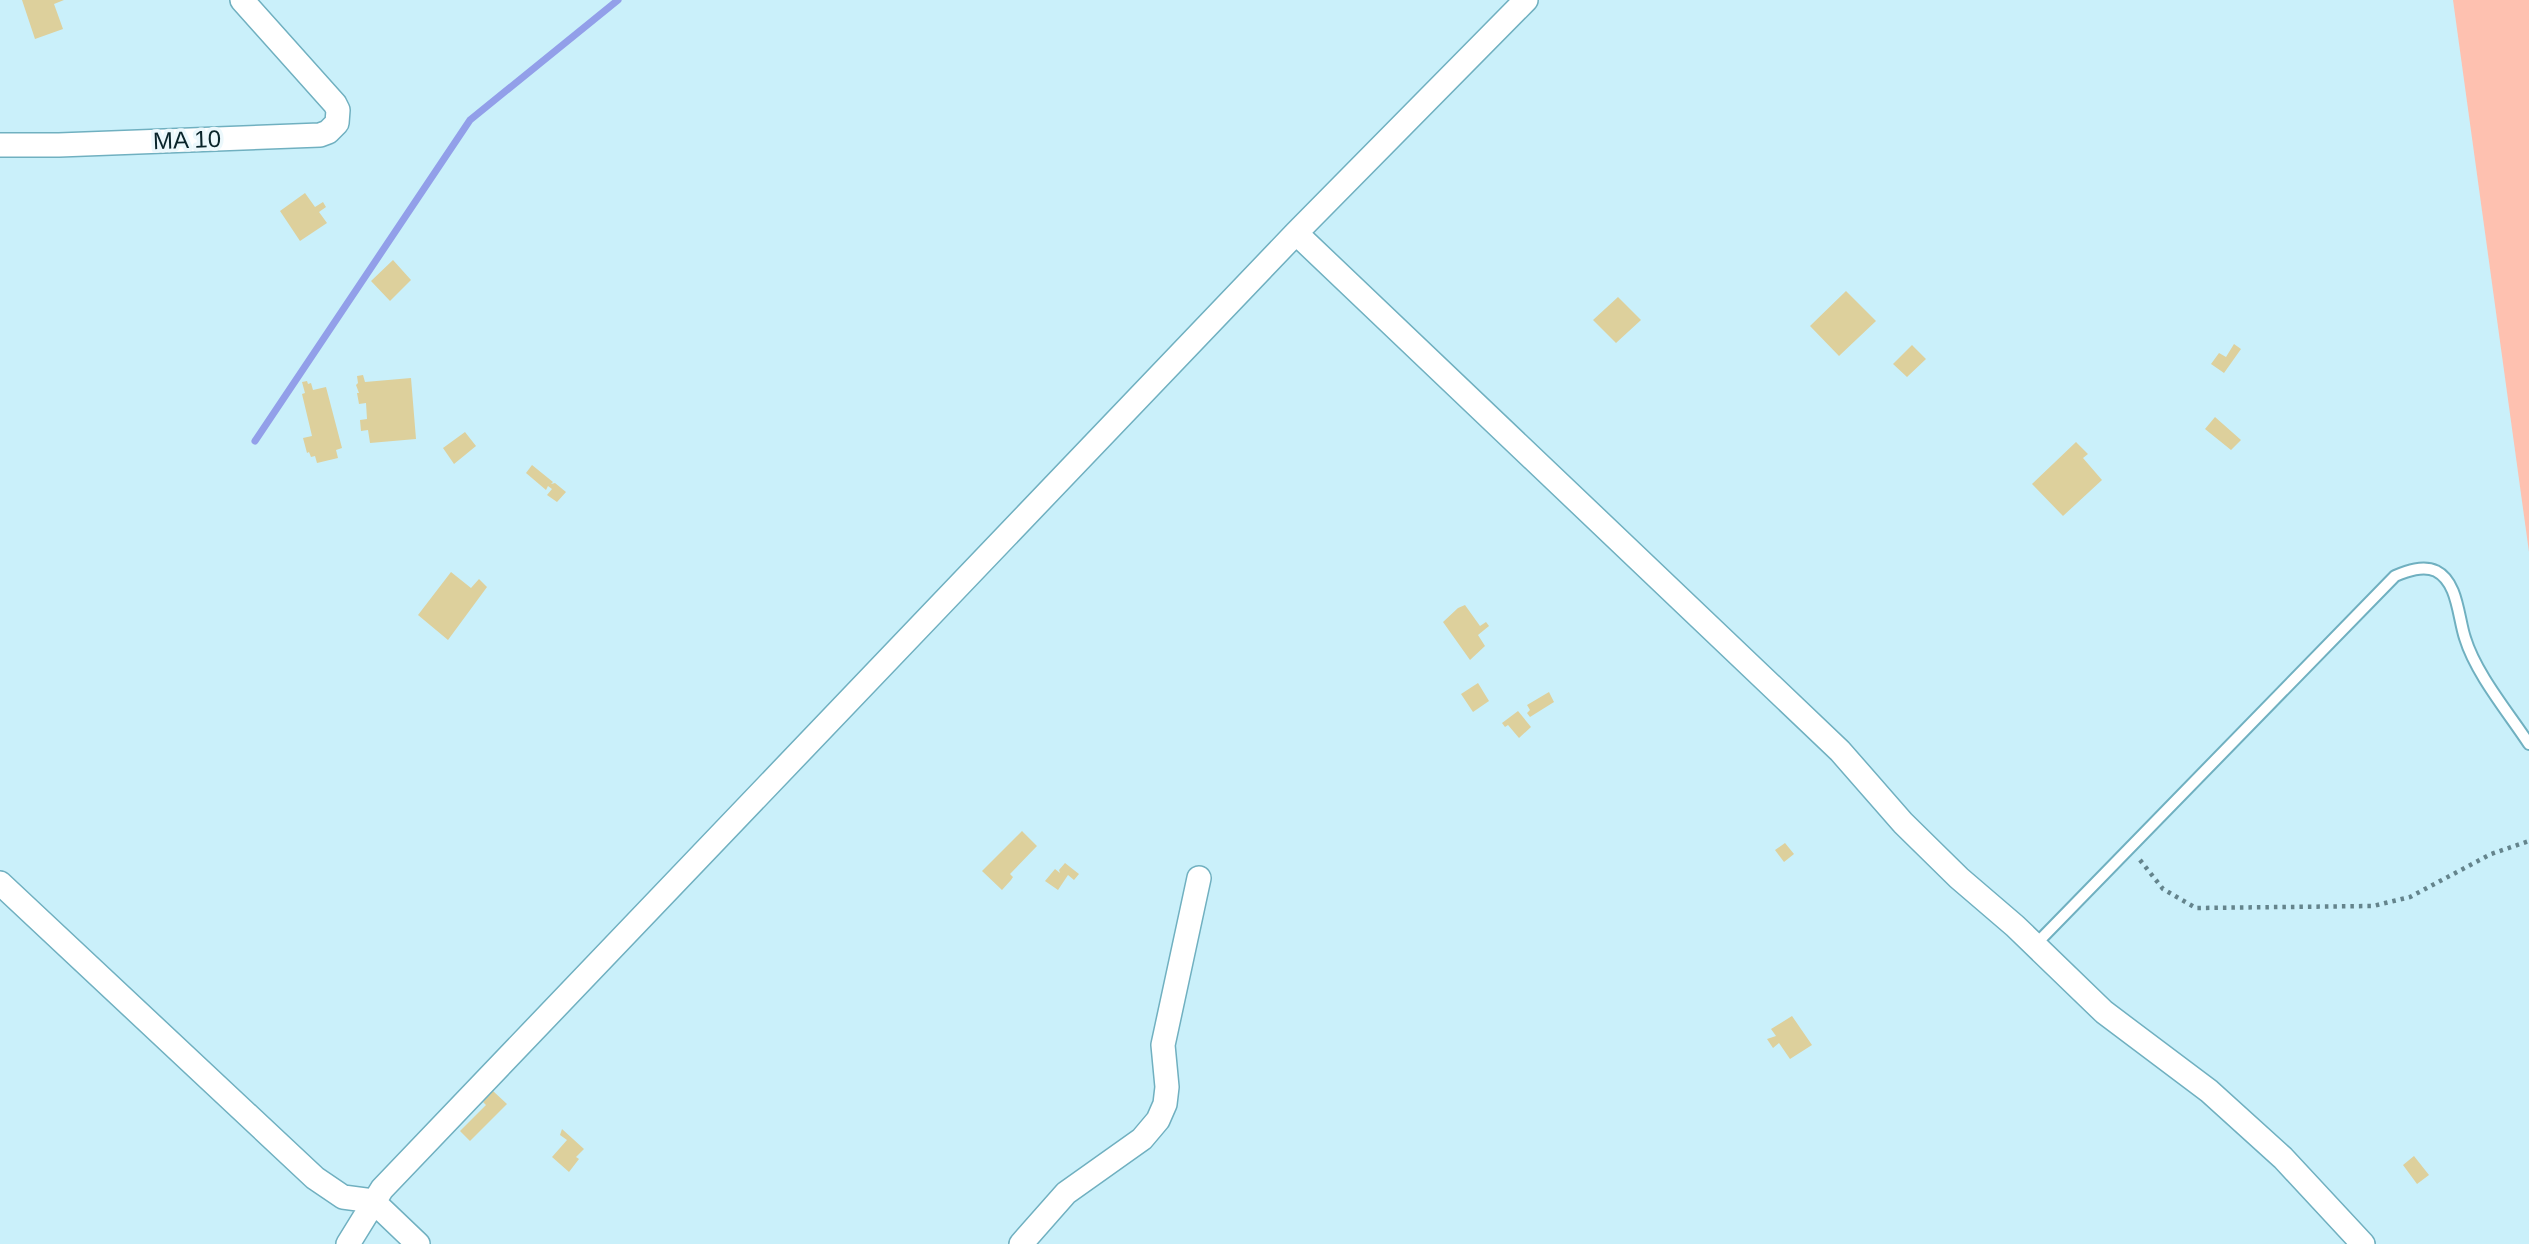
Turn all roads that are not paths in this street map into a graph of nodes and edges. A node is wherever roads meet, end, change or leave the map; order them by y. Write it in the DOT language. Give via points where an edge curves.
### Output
graph roads {
  1 [pos="242,0"];
  2 [pos="1526,0"];
  3 [pos="0,145"];
  4 [pos="1296,233"];
  5 [pos="2529,744"];
  6 [pos="1199,878"];
  7 [pos="0,883"];
  8 [pos="2035,945"];
  9 [pos="373,1201"];
  10 [pos="348,1244"];
  11 [pos="418,1244"];
  12 [pos="1021,1244"];
  13 [pos="2363,1244"];
  1 -- 3 [label="street, MA 10" via="328,93 338,116 333,127 320,135"];
  2 -- 4 [label="street"];
  4 -- 8 [label="street" via="1840,751 1959,878"];
  4 -- 9 [label="street"];
  5 -- 8 [label="lane" via="2474,660 2450,583 2435,570 2414,569 2395,576"];
  6 -- 12 [label="street" via="1163,1045 1167,1087 1158,1120 1142,1139 1066,1193"];
  7 -- 9 [label="street" via="315,1178 343,1197"];
  8 -- 13 [label="street" via="2104,1012 2208,1091 2283,1158"];
  9 -- 10 [label="street"];
  9 -- 11 [label="street"];
}
